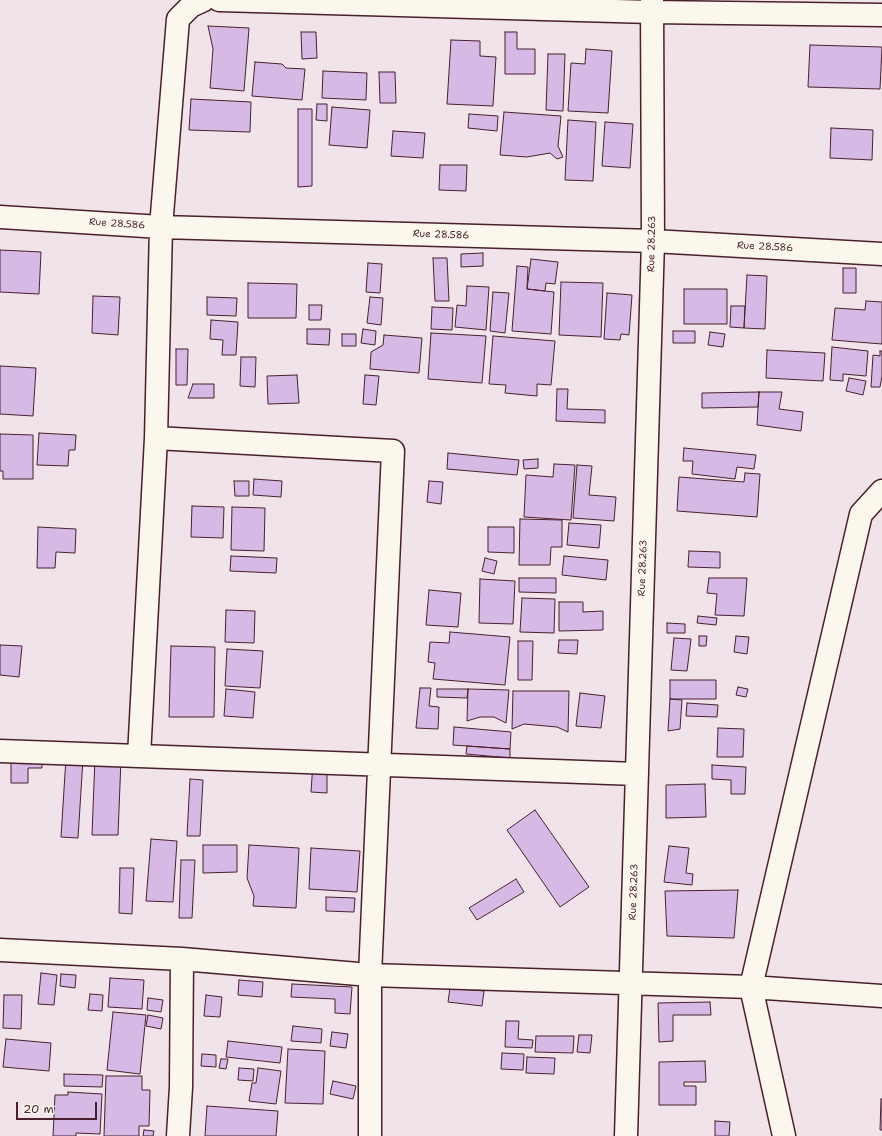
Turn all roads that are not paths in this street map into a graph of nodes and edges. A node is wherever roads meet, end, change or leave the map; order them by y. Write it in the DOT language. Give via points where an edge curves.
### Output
graph roads {
  1 [pos="204,0"];
  2 [pos="219,0"];
  3 [pos="437,3"];
  4 [pos="651,6"];
  5 [pos="882,16"];
  6 [pos="0,217"];
  7 [pos="161,227"];
  8 [pos="652,241"];
  9 [pos="882,254"];
  10 [pos="156,438"];
  11 [pos="882,491"];
  12 [pos="0,751"];
  13 [pos="139,756"];
  14 [pos="379,764"];
  15 [pos="637,774"];
  16 [pos="0,950"];
  17 [pos="182,959"];
  18 [pos="370,975"];
  19 [pos="631,983"];
  20 [pos="751,987"];
  21 [pos="882,996"];
  22 [pos="178,1136"];
  23 [pos="370,1136"];
  24 [pos="626,1136"];
  25 [pos="784,1136"];
  1 -- 7 [label="street" via="188,8 178,19"];
  2 -- 3 [label="street"];
  3 -- 4 [label="street"];
  4 -- 5 [label="street"];
  4 -- 8 [label="street, Rue 28.263"];
  6 -- 7 [label="street, Rue 28.586"];
  7 -- 8 [label="street, Rue 28.586"];
  7 -- 10 [label="street"];
  8 -- 9 [label="street, Rue 28.586"];
  8 -- 15 [label="street, Rue 28.263"];
  10 -- 13 [label="street"];
  10 -- 14 [label="street" via="393,451"];
  11 -- 20 [label="street" via="861,514"];
  12 -- 13 [label="street"];
  13 -- 14 [label="street"];
  14 -- 15 [label="street"];
  14 -- 18 [label="street"];
  15 -- 19 [label="street, Rue 28.263"];
  16 -- 17 [label="street"];
  17 -- 18 [label="street"];
  17 -- 22 [label="street"];
  18 -- 19 [label="street"];
  18 -- 23 [label="street"];
  19 -- 20 [label="street"];
  19 -- 24 [label="street, Rue 28.263"];
  20 -- 21 [label="street"];
  20 -- 25 [label="street"];
}
